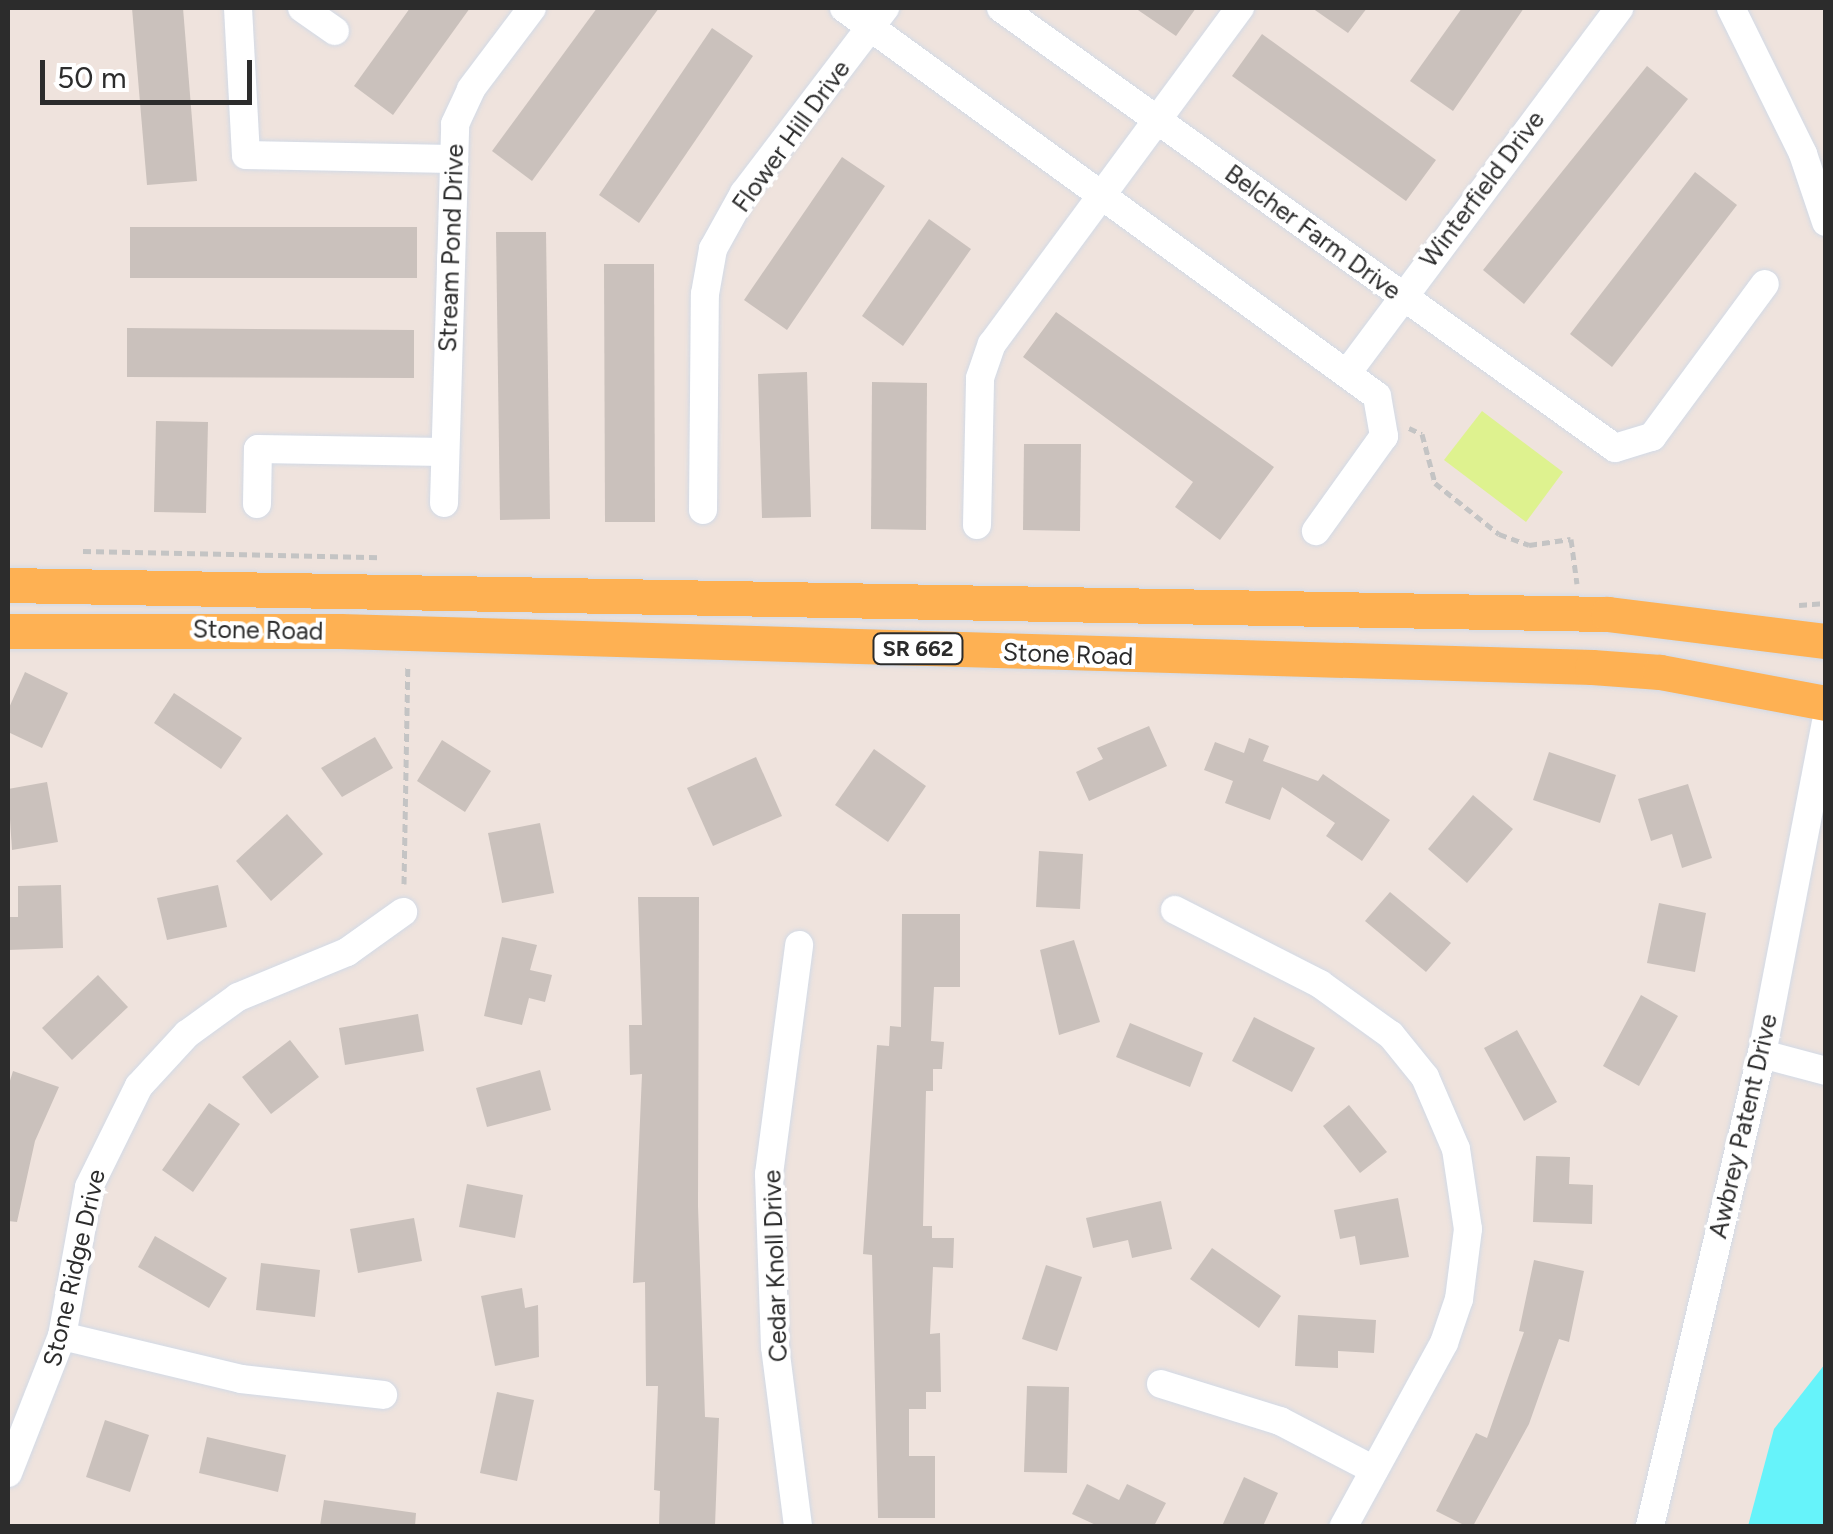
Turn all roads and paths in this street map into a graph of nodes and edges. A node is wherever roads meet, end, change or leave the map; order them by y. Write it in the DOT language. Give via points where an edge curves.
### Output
graph roads {
  1 [pos="238,8"];
  2 [pos="302,8"];
  3 [pos="532,8"];
  4 [pos="844,8"];
  5 [pos="1001,8"];
  6 [pos="1240,8"];
  7 [pos="1618,8"];
  8 [pos="1731,8"];
  9 [pos="878,18"];
  10 [pos="335,31"];
  11 [pos="1159,120"];
  12 [pos="450,159"];
  13 [pos="1103,195"];
  14 [pos="1826,222"];
  15 [pos="1765,284"];
  16 [pos="1402,296"];
  17 [pos="1348,372"];
  18 [pos="1386,424"];
  19 [pos="444,452"];
  20 [pos="444,503"];
  21 [pos="257,504"];
  22 [pos="702,510"];
  23 [pos="977,526"];
  24 [pos="1316,531"];
  25 [pos="8,584"];
  26 [pos="1575,614"];
  27 [pos="8,631"];
  28 [pos="408,633"];
  29 [pos="1826,641"];
  30 [pos="1826,703"];
  31 [pos="1826,724"];
  32 [pos="1175,910"];
  33 [pos="403,912"];
  34 [pos="799,946"];
  35 [pos="1762,1054"];
  36 [pos="1826,1071"];
  37 [pos="62,1336"];
  38 [pos="1161,1384"];
  39 [pos="384,1395"];
  40 [pos="1374,1470"];
  41 [pos="8,1473"];
  42 [pos="798,1526"];
  43 [pos="1344,1526"];
  44 [pos="1650,1526"];
  1 -- 12 [label="street" via="246,155"];
  2 -- 10 [label="street"];
  3 -- 12 [label="street, Stream Pond Drive" via="471,89"];
  4 -- 9 [label="street"];
  5 -- 11 [label="street, Belcher Farm Drive"];
  6 -- 11 [label="street"];
  7 -- 16 [label="street, Winterfield Drive"];
  8 -- 14 [label="street" via="1802,154"];
  9 -- 13 [label="street"];
  9 -- 22 [label="street, Flower Hill Drive" via="744,193 713,249 705,294"];
  11 -- 13 [label="street"];
  11 -- 16 [label="street, Belcher Farm Drive"];
  12 -- 19 [label="street, Stream Pond Drive"];
  13 -- 17 [label="street"];
  13 -- 23 [label="street" via="992,344 980,378"];
  15 -- 16 [label="street, Belcher Farm Drive" via="1652,436 1628,449 1604,443"];
  16 -- 17 [label="street, Winterfield Drive"];
  17 -- 18 [label="street" via="1377,396"];
  18 -- 24 [label="street" via="1378,447"];
  18 -- 26 [label="path" via="1422,434 1435,483 1500,534 1529,545 1565,535 1571,540"];
  19 -- 20 [label="street, Stream Pond Drive"];
  19 -- 21 [label="street" via="258,450"];
  25 -- 26 [label="main road, Stone Road / SR 662"];
  26 -- 29 [label="main road, Stone Road / SR 662"];
  27 -- 28 [label="main road, Stone Road / SR 662"];
  28 -- 30 [label="main road, Stone Road / SR 662" via="1592,667 1660,672"];
  28 -- 33 [label="path"];
  31 -- 35 [label="street, Awbrey Patent Drive"];
  32 -- 40 [label="street" via="1320,984 1391,1035 1425,1077 1456,1148 1468,1229 1459,1299 1444,1343"];
  33 -- 37 [label="street, Stone Ridge Drive" via="347,952 238,997 186,1034 139,1086 89,1187"];
  34 -- 42 [label="street, Cedar Knoll Drive" via="768,1174 775,1348"];
  35 -- 36 [label="street"];
  35 -- 44 [label="street, Awbrey Patent Drive"];
  37 -- 39 [label="street" via="241,1379"];
  37 -- 41 [label="street, Stone Ridge Drive"];
  38 -- 40 [label="street" via="1280,1421"];
  40 -- 43 [label="street"];
}
